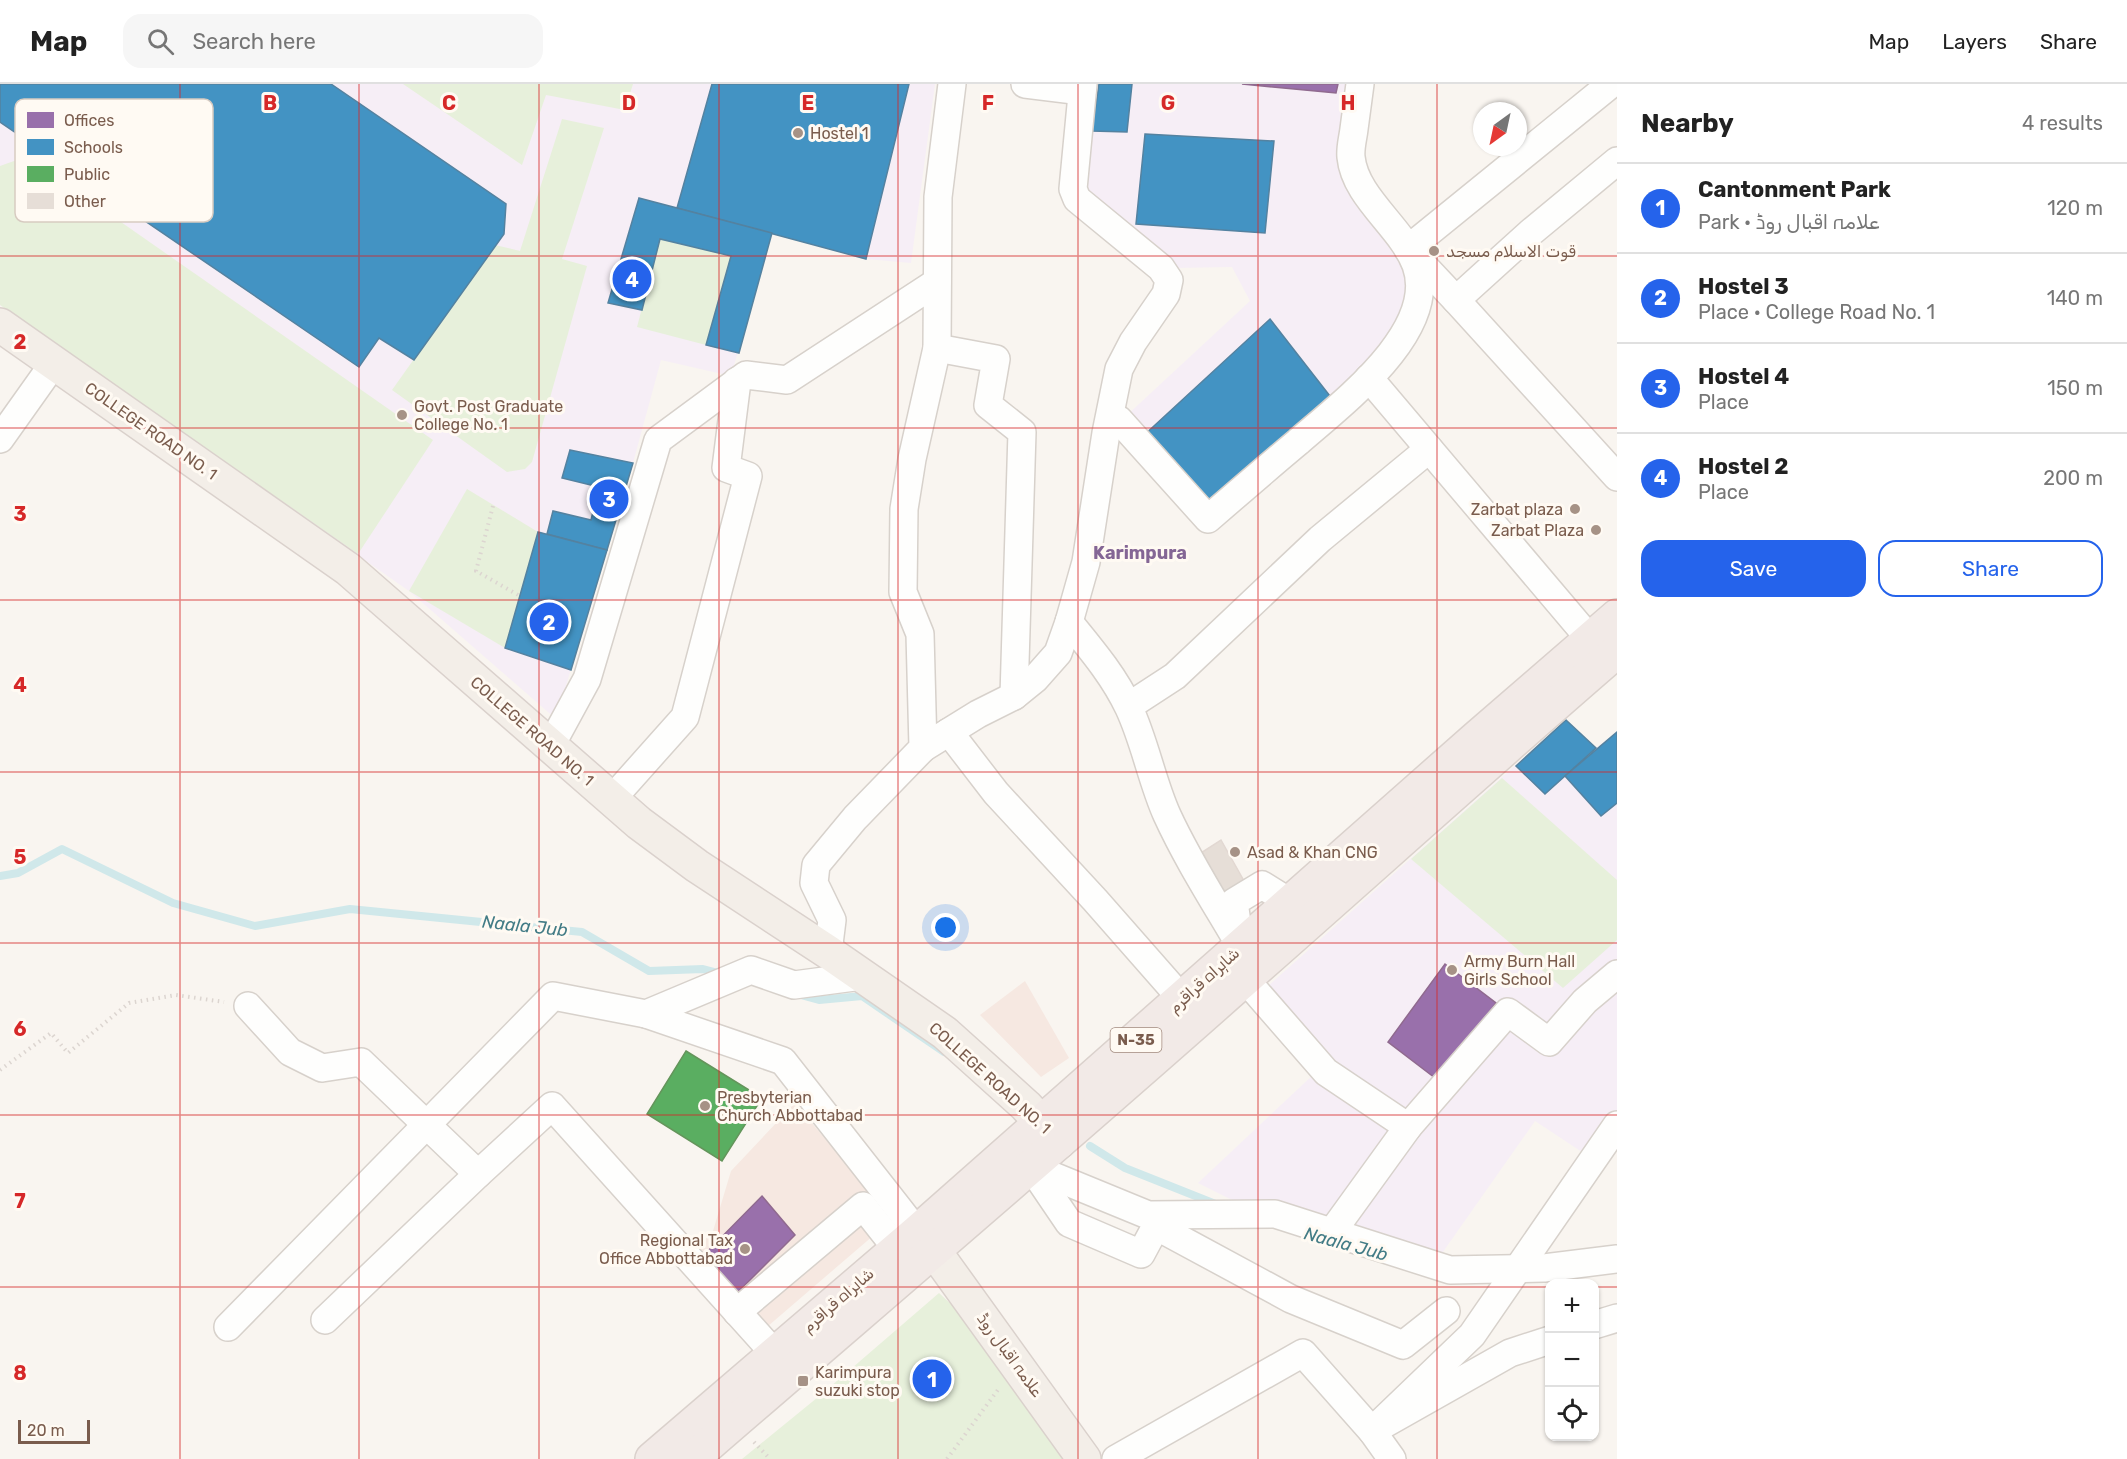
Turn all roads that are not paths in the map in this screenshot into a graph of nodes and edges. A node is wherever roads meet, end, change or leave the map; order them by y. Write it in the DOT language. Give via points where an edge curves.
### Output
graph roads {
  1 [pos="952,84"];
  2 [pos="1025,84"];
  3 [pos="1360,84"];
  4 [pos="1611,84"];
  5 [pos="1083,88"];
  6 [pos="1617,161"];
  7 [pos="1408,249"];
  8 [pos="937,282"];
  9 [pos="1456,300"];
  10 [pos="0,325"];
  11 [pos="937,348"];
  12 [pos="54,363"];
  13 [pos="737,381"];
  14 [pos="1362,385"];
  15 [pos="1110,419"];
  16 [pos="0,439"];
  17 [pos="1429,449"];
  18 [pos="1617,477"];
  19 [pos="1617,616"];
  20 [pos="1069,622"];
  21 [pos="1604,645"];
  22 [pos="1014,696"];
  23 [pos="1129,706"];
  24 [pos="949,732"];
  25 [pos="550,747"];
  26 [pos="923,748"];
  27 [pos="611,800"];
  28 [pos="1241,947"];
  29 [pos="828,952"];
  30 [pos="1617,974"];
  31 [pos="862,976"];
  32 [pos="1245,979"];
  33 [pos="1182,999"];
  34 [pos="248,1006"];
  35 [pos="645,1014"];
  36 [pos="1617,1125"];
  37 [pos="426,1126"];
  38 [pos="1408,1127"];
  39 [pos="1051,1132"];
  40 [pos="1031,1167"];
  41 [pos="478,1174"];
  42 [pos="1332,1232"];
  43 [pos="916,1244"];
  44 [pos="1617,1259"];
  45 [pos="1517,1270"];
  46 [pos="1446,1311"];
  47 [pos="737,1312"];
  48 [pos="1617,1318"];
  49 [pos="325,1320"];
  50 [pos="1599,1323"];
  51 [pos="228,1327"];
  52 [pos="1545,1342"];
  53 [pos="775,1354"];
  54 [pos="1372,1431"];
  55 [pos="652,1459"];
  56 [pos="692,1459"];
  57 [pos="1084,1459"];
  58 [pos="1116,1459"];
  59 [pos="1392,1459"];
  1 -- 8 [label="street" via="938,197"];
  2 -- 5 [label="street"];
  3 -- 7 [label="street" via="1350,155 1356,178"];
  4 -- 7 [label="street"];
  5 -- 15 [label="street" via="1073,189 1077,199 1151,258 1169,280 1166,294 1119,369"];
  6 -- 9 [label="street"];
  7 -- 9 [label="street"];
  7 -- 14 [label="street" via="1419,278 1412,319 1398,344"];
  8 -- 11 [label="street"];
  8 -- 13 [label="street" via="787,380 746,375"];
  9 -- 18 [label="street"];
  10 -- 12 [label="main road, COLLEGE ROAD NO. 1"];
  11 -- 22 [label="street" via="996,359 988,405 1022,432"];
  11 -- 26 [label="street" via="904,509 903,592 920,634"];
  12 -- 16 [label="street"];
  12 -- 25 [label="main road, COLLEGE ROAD NO. 1" via="348,570"];
  13 -- 25 [label="street" via="658,440 586,679"];
  13 -- 27 [label="street" via="726,468 748,476 685,717"];
  14 -- 15 [label="street" via="1208,519 1119,420"];
  14 -- 17 [label="street"];
  15 -- 20 [label="street" via="1086,562"];
  17 -- 21 [label="street"];
  17 -- 23 [label="street" via="1320,538 1176,676"];
  19 -- 21 [label="highway, شاہراہ قراقرم / N-35"];
  20 -- 22 [label="street" via="1058,652"];
  20 -- 23 [label="street" via="1103,664"];
  21 -- 28 [label="highway, شاہراہ قراقرم / N-35"];
  21 -- 32 [label="highway, شاہراہ قراقرم / N-35" via="1493,758"];
  22 -- 24 [label="street"];
  23 -- 28 [label="street" via="1167,814"];
  24 -- 26 [label="street"];
  24 -- 33 [label="street" via="996,793"];
  25 -- 27 [label="main road, COLLEGE ROAD NO. 1"];
  26 -- 29 [label="street" via="816,865 814,883 832,920"];
  27 -- 29 [label="main road, COLLEGE ROAD NO. 1" via="697,866"];
  28 -- 33 [label="highway, شاہراہ قراقرم / N-35"];
  29 -- 31 [label="main road, COLLEGE ROAD NO. 1"];
  30 -- 38 [label="street" via="1585,1001 1549,1042 1508,1012"];
  31 -- 35 [label="street" via="794,985 751,970"];
  31 -- 39 [label="main road, COLLEGE ROAD NO. 1" via="945,1033"];
  32 -- 38 [label="street" via="1326,1072"];
  32 -- 39 [label="highway, شاہراہ قراقرم / N-35"];
  33 -- 39 [label="highway, شاہراہ قراقرم / N-35"];
  34 -- 37 [label="street" via="290,1052 322,1068 361,1062"];
  35 -- 37 [label="street" via="553,996"];
  35 -- 43 [label="street" via="783,1061"];
  36 -- 45 [label="street"];
  37 -- 41 [label="street"];
  37 -- 51 [label="street"];
  38 -- 42 [label="street"];
  39 -- 40 [label="highway, شاہراہ قراقرم / N-35"];
  39 -- 43 [label="highway, شاہراہ قراقرم / N-35"];
  40 -- 42 [label="street" via="1148,1215 1275,1214"];
  40 -- 43 [label="highway, شاہراہ قراقرم / N-35"];
  40 -- 46 [label="street" via="1070,1223 1141,1254 1156,1226 1291,1299 1403,1345"];
  41 -- 47 [label="street" via="552,1106"];
  41 -- 49 [label="street"];
  42 -- 45 [label="street" via="1450,1270"];
  43 -- 47 [label="street" via="863,1206"];
  43 -- 53 [label="highway, شاہراہ قراقرم / N-35"];
  43 -- 56 [label="highway, شاہراہ قراقرم / N-35"];
  43 -- 57 [label="main road, علامہ اقبال روڈ" via="1017,1365"];
  44 -- 45 [label="street"];
  45 -- 54 [label="street" via="1472,1335"];
  47 -- 53 [label="street"];
  48 -- 50 [label="street"];
  52 -- 54 [label="street" via="1510,1353"];
  53 -- 55 [label="highway, شاہراہ قراقرم / N-35"];
  54 -- 58 [label="street" via="1303,1353"];
  54 -- 59 [label="street"];
}
